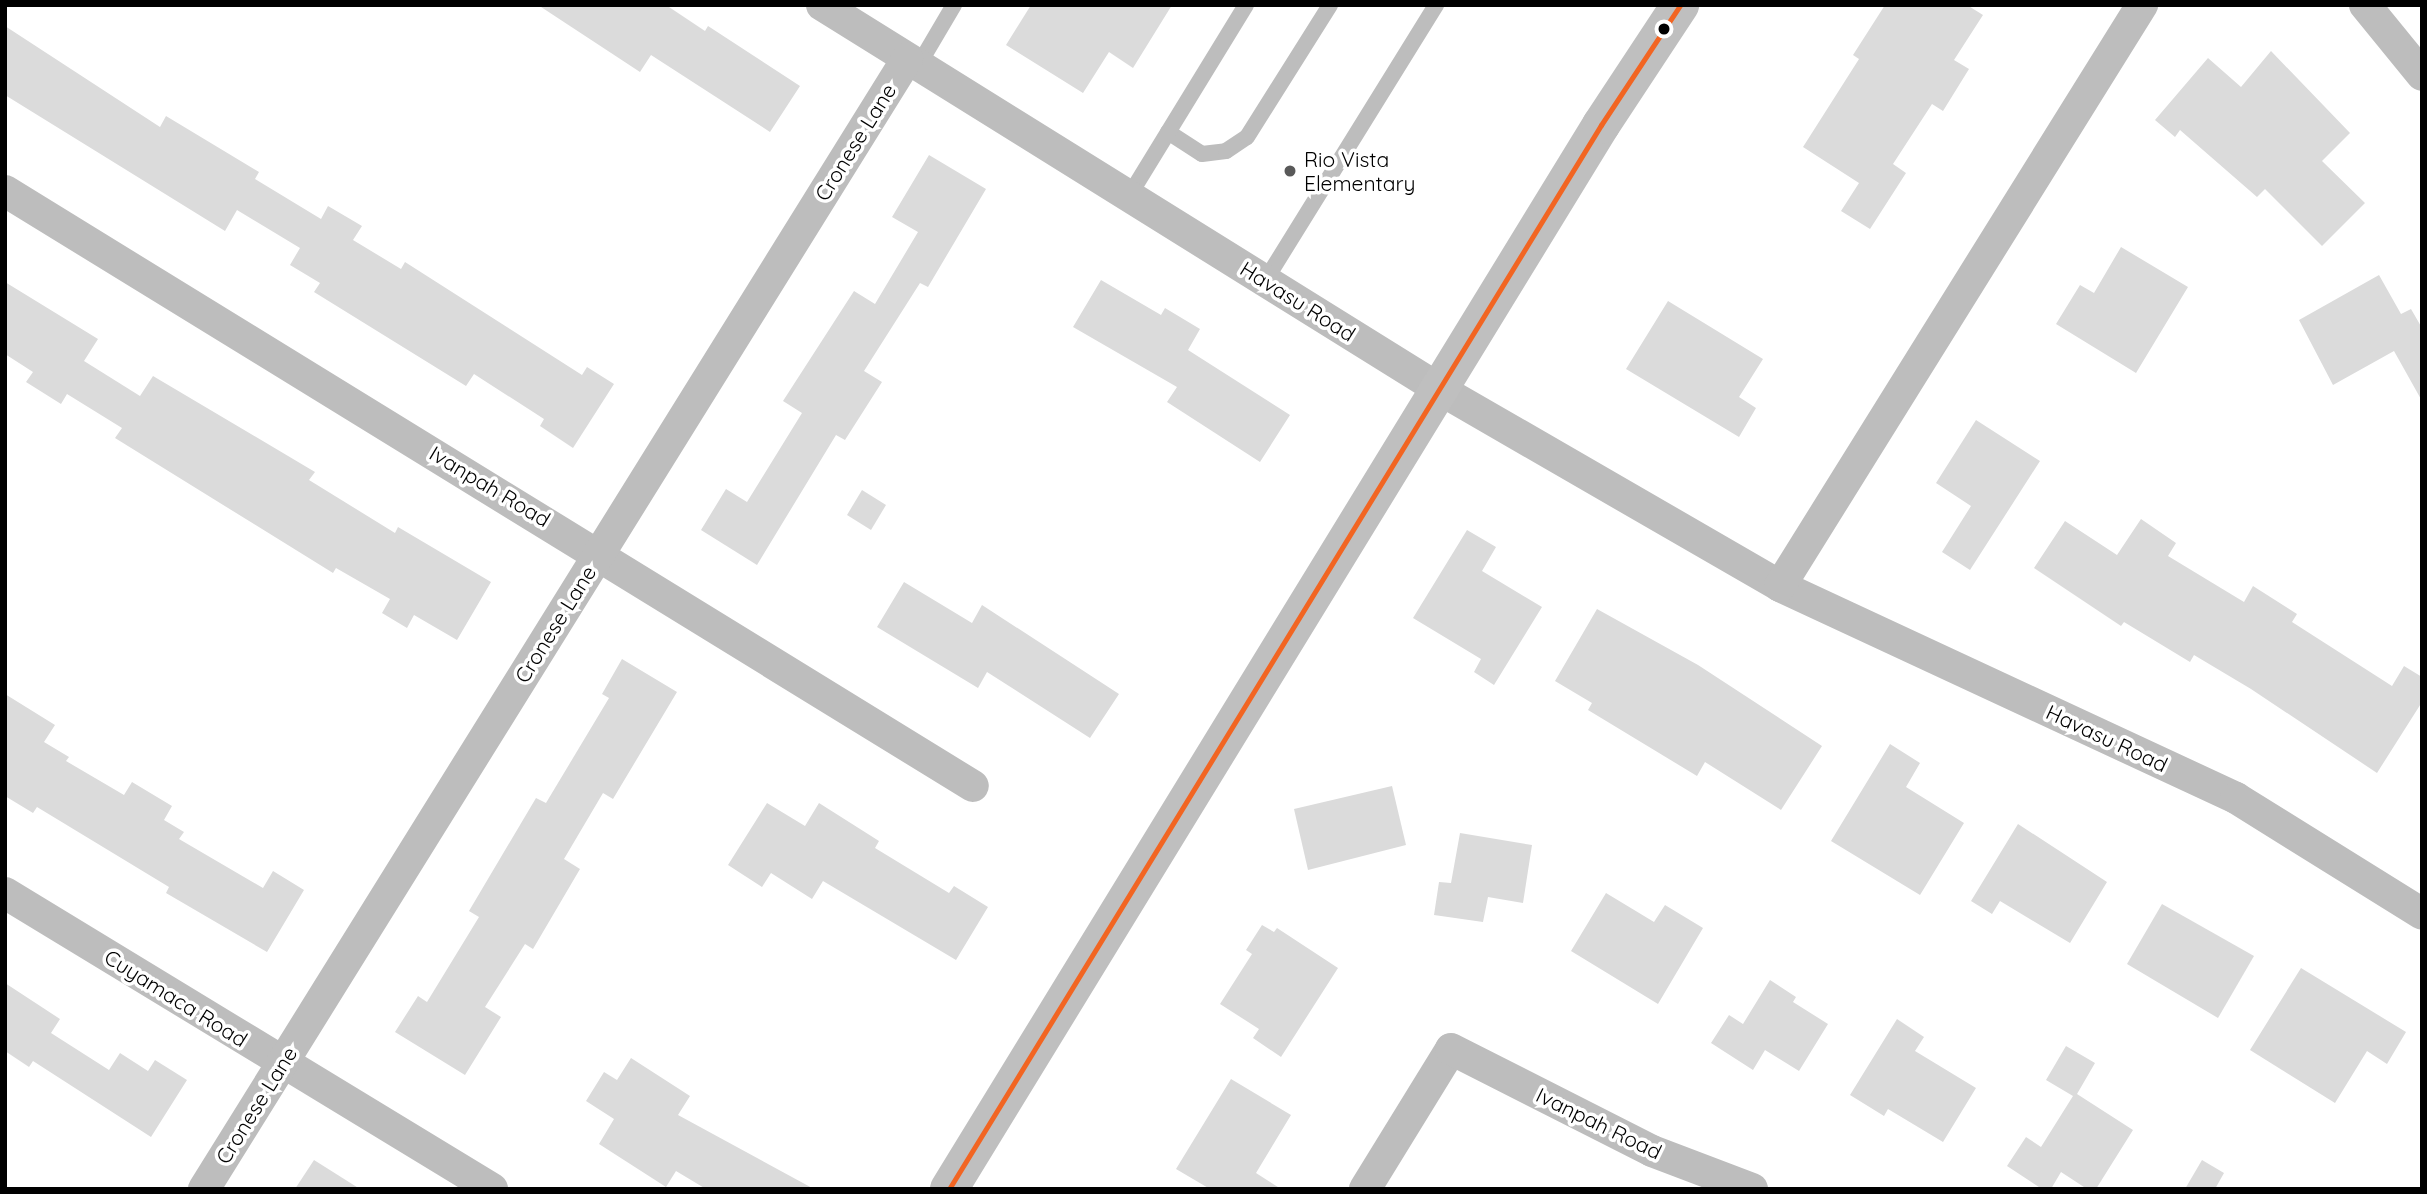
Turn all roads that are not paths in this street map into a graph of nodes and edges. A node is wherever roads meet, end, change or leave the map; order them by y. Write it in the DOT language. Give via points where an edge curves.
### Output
graph roads {
  1 [pos="822,5"];
  2 [pos="954,5"];
  3 [pos="1246,5"];
  4 [pos="1330,5"];
  5 [pos="1436,5"];
  6 [pos="1680,5"];
  7 [pos="2142,5"];
  8 [pos="2365,5"];
  9 [pos="913,62"];
  10 [pos="2422,75"];
  11 [pos="1168,132"];
  12 [pos="5,191"];
  13 [pos="1129,196"];
  14 [pos="1265,281"];
  15 [pos="1439,389"];
  16 [pos="600,553"];
  17 [pos="1780,586"];
  18 [pos="973,786"];
  19 [pos="5,893"];
  20 [pos="2422,914"];
  21 [pos="282,1063"];
  22 [pos="204,1189"];
  23 [pos="492,1189"];
  24 [pos="949,1189"];
  25 [pos="1365,1189"];
  26 [pos="1752,1189"];
  1 -- 9 [label="street, Havasu Road"];
  2 -- 9 [label="lane"];
  3 -- 11 [label="lane"];
  4 -- 11 [label="lane" via="1247,137 1226,151 1202,154"];
  5 -- 14 [label="lane"];
  6 -- 15 [label="main road"];
  7 -- 17 [label="street"];
  8 -- 10 [label="street"];
  9 -- 13 [label="street, Havasu Road"];
  9 -- 16 [label="street, Cronese Lane"];
  11 -- 13 [label="lane"];
  12 -- 16 [label="street, Ivanpah Road"];
  13 -- 14 [label="street, Havasu Road"];
  14 -- 15 [label="street, Havasu Road"];
  15 -- 17 [label="street, Havasu Road"];
  15 -- 24 [label="main road"];
  16 -- 18 [label="street, Ivanpah Road"];
  16 -- 21 [label="street, Cronese Lane"];
  17 -- 20 [label="street, Havasu Road" via="2236,798"];
  19 -- 21 [label="street, Cuyamaca Road"];
  21 -- 22 [label="street, Cronese Lane"];
  21 -- 23 [label="street, Cuyamaca Road"];
  25 -- 26 [label="street, Ivanpah Road" via="1451,1049 1652,1152"];
}
